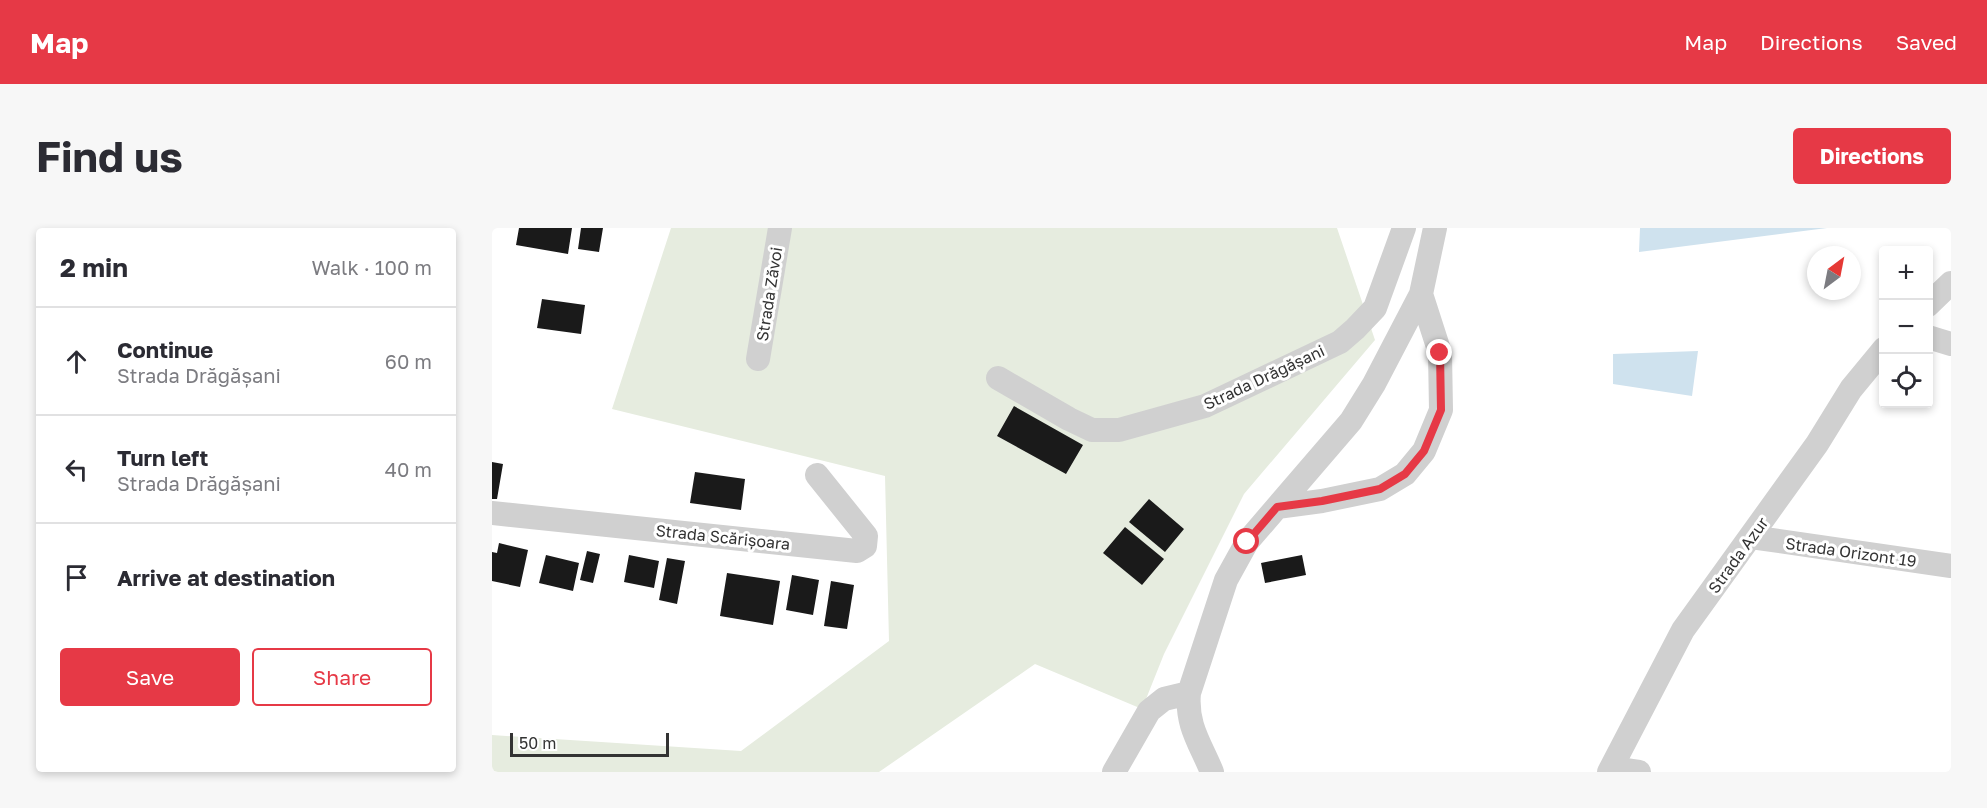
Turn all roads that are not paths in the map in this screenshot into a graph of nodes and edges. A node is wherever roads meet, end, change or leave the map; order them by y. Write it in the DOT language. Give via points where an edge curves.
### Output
graph roads {
  1 [pos="780,228"];
  2 [pos="1404,228"];
  3 [pos="1435,228"];
  4 [pos="1951,283"];
  5 [pos="1421,294"];
  6 [pos="1933,301"];
  7 [pos="1933,338"];
  8 [pos="1951,344"];
  9 [pos="1880,354"];
  10 [pos="758,359"];
  11 [pos="998,378"];
  12 [pos="817,475"];
  13 [pos="1277,507"];
  14 [pos="492,513"];
  15 [pos="1751,537"];
  16 [pos="1951,566"];
  17 [pos="1189,693"];
  18 [pos="1610,770"];
  19 [pos="1114,772"];
  20 [pos="1212,772"];
  21 [pos="1639,772"];
  1 -- 10 [label="street, Strada Zăvoi"];
  2 -- 11 [label="street, Strada Drăgășani" via="1375,308 1355,329 1340,342 1204,406 1119,430 1092,430"];
  3 -- 5 [label="street"];
  4 -- 6 [label="street"];
  5 -- 13 [label="street" via="1351,421"];
  5 -- 13 [label="street" via="1440,353 1441,410 1424,451 1405,474 1380,489"];
  7 -- 8 [label="street"];
  9 -- 15 [label="street, Strada Azur" via="1851,389"];
  12 -- 14 [label="street, Strada Scărișoara" via="866,536 865,546 858,552"];
  13 -- 17 [label="street" via="1247,542 1226,580"];
  15 -- 16 [label="street, Strada Orizont 19"];
  15 -- 18 [label="street, Strada Azur" via="1683,630"];
  17 -- 19 [label="street" via="1164,699 1149,711"];
  17 -- 20 [label="street" via="1192,731"];
  18 -- 21 [label="street"];
}
